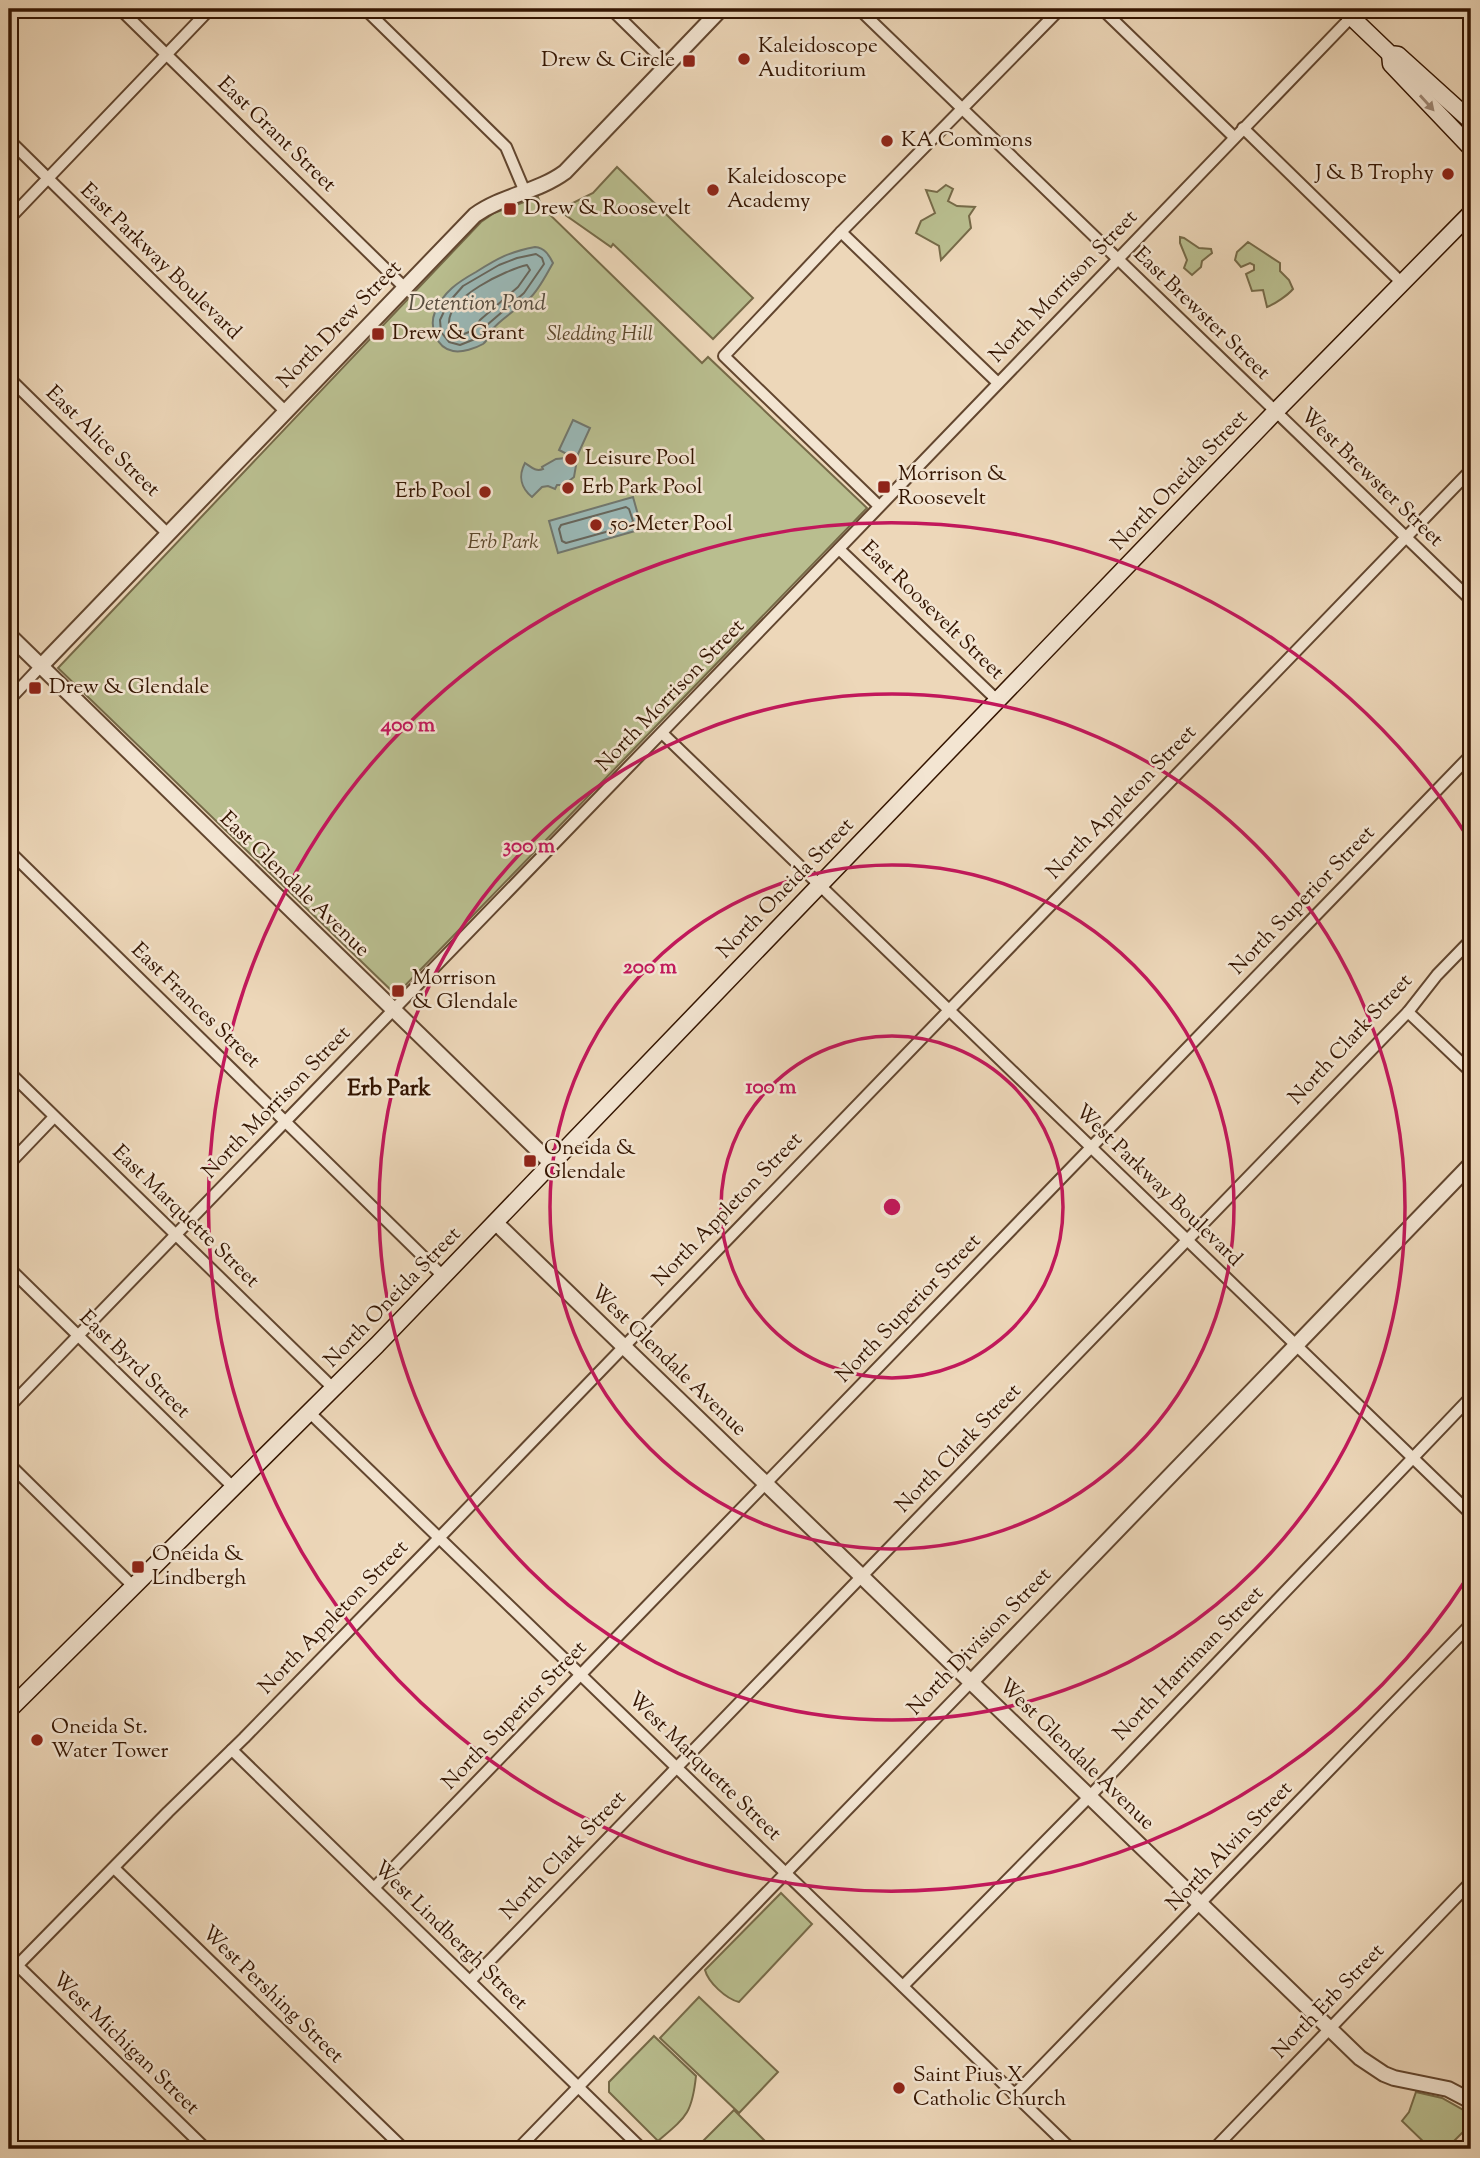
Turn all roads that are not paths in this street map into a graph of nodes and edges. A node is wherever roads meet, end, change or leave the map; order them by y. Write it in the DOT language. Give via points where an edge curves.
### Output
graph roads {
  1 [pos="120,9"];
  2 [pos="210,9"];
  3 [pos="365,9"];
  4 [pos="611,9"];
  5 [pos="721,9"];
  6 [pos="859,9"];
  7 [pos="1060,9"];
  8 [pos="1102,9"];
  9 [pos="1351,11"];
  10 [pos="166,54"];
  11 [pos="1390,54"];
  12 [pos="667,64"];
  13 [pos="962,109"];
  14 [pos="1471,121"];
  15 [pos="1243,128"];
  16 [pos="1234,137"];
  17 [pos="9,141"];
  18 [pos="1471,148"];
  19 [pos="48,178"];
  20 [pos="525,192"];
  21 [pos="1471,213"];
  22 [pos="9,219"];
  23 [pos="841,232"];
  24 [pos="1117,259"];
  25 [pos="1402,283"];
  26 [pos="405,288"];
  27 [pos="9,378"];
  28 [pos="999,383"];
  29 [pos="285,411"];
  30 [pos="1275,412"];
  31 [pos="1471,470"];
  32 [pos="879,506"];
  33 [pos="167,533"];
  34 [pos="1406,537"];
  35 [pos="839,549"];
  36 [pos="1471,600"];
  37 [pos="9,635"];
  38 [pos="41,666"];
  39 [pos="9,700"];
  40 [pos="997,700"];
  41 [pos="662,733"];
  42 [pos="1471,755"];
  43 [pos="9,851"];
  44 [pos="819,885"];
  45 [pos="1471,940"];
  46 [pos="949,1010"];
  47 [pos="393,1011"];
  48 [pos="1408,1012"];
  49 [pos="9,1072"];
  50 [pos="1471,1072"];
  51 [pos="54,1117"];
  52 [pos="285,1121"];
  53 [pos="1091,1149"];
  54 [pos="551,1163"];
  55 [pos="9,1164"];
  56 [pos="1471,1164"];
  57 [pos="495,1222"];
  58 [pos="176,1235"];
  59 [pos="1186,1241"];
  60 [pos="9,1268"];
  61 [pos="444,1277"];
  62 [pos="77,1336"];
  63 [pos="624,1345"];
  64 [pos="1296,1346"];
  65 [pos="334,1389"];
  66 [pos="1471,1397"];
  67 [pos="9,1407"];
  68 [pos="310,1413"];
  69 [pos="1412,1458"];
  70 [pos="9,1464"];
  71 [pos="766,1484"];
  72 [pos="234,1488"];
  73 [pos="1471,1514"];
  74 [pos="439,1538"];
  75 [pos="862,1576"];
  76 [pos="134,1587"];
  77 [pos="1471,1624"];
  78 [pos="581,1675"];
  79 [pos="970,1683"];
  80 [pos="9,1710"];
  81 [pos="232,1750"];
  82 [pos="677,1767"];
  83 [pos="1088,1797"];
  84 [pos="114,1868"];
  85 [pos="787,1874"];
  86 [pos="1471,1882"];
  87 [pos="374,1888"];
  88 [pos="1200,1905"];
  89 [pos="17,1965"];
  90 [pos="9,1974"];
  91 [pos="470,1981"];
  92 [pos="903,1986"];
  93 [pos="1330,2029"];
  94 [pos="579,2088"];
  95 [pos="1014,2095"];
  96 [pos="1471,2101"];
  97 [pos="206,2149"];
  98 [pos="404,2149"];
  99 [pos="518,2149"];
  100 [pos="642,2149"];
  101 [pos="1071,2149"];
  102 [pos="1214,2149"];
  1 -- 10 [label="street, East Grant Street"];
  2 -- 10 [label="street"];
  3 -- 20 [label="street" via="506,146"];
  4 -- 12 [label="street"];
  5 -- 12 [label="street, North Drew Street"];
  6 -- 13 [label="street, East Brewster Street"];
  7 -- 13 [label="street"];
  8 -- 16 [label="street"];
  9 -- 11 [label="main road"];
  9 -- 15 [label="street, North Morrison Street"];
  10 -- 19 [label="street"];
  10 -- 26 [label="street, East Grant Street"];
  11 -- 14 [label="main road" via="1398,55"];
  11 -- 18 [label="main road, one-way" via="1391,64"];
  12 -- 20 [label="street, North Drew Street" via="565,172"];
  13 -- 23 [label="street"];
  13 -- 24 [label="street, East Brewster Street"];
  15 -- 16 [label="street, North Morrison Street"];
  15 -- 25 [label="street"];
  16 -- 24 [label="street, North Morrison Street"];
  17 -- 19 [label="street, East Parkway Boulevard"];
  19 -- 22 [label="street"];
  19 -- 29 [label="street, East Parkway Boulevard"];
  20 -- 26 [label="street, North Drew Street" via="475,215"];
  21 -- 25 [label="main road, North Oneida Street"];
  23 -- 28 [label="street"];
  23 -- 32 [label="street, East Roosevelt Street" via="724,356"];
  24 -- 28 [label="street, North Morrison Street"];
  24 -- 30 [label="street, East Brewster Street"];
  25 -- 30 [label="main road, North Oneida Street"];
  26 -- 29 [label="street, North Drew Street"];
  27 -- 33 [label="street, East Alice Street"];
  28 -- 32 [label="street, North Morrison Street"];
  29 -- 33 [label="street, North Drew Street"];
  30 -- 34 [label="street, West Brewster Street"];
  30 -- 40 [label="main road, North Oneida Street"];
  31 -- 34 [label="street, North Appleton Street"];
  32 -- 35 [label="street, North Morrison Street"];
  33 -- 38 [label="street, North Drew Street"];
  34 -- 36 [label="street, West Brewster Street"];
  34 -- 46 [label="street, North Appleton Street"];
  35 -- 40 [label="street, East Roosevelt Street"];
  35 -- 41 [label="street, North Morrison Street"];
  37 -- 38 [label="street, East Glendale Avenue"];
  38 -- 39 [label="street, North Drew Street"];
  38 -- 47 [label="street, East Glendale Avenue"];
  40 -- 44 [label="main road, North Oneida Street"];
  41 -- 44 [label="street"];
  41 -- 47 [label="street, North Morrison Street"];
  42 -- 53 [label="street, North Superior Street"];
  43 -- 52 [label="street, East Frances Street"];
  44 -- 46 [label="street, West Parkway Boulevard"];
  44 -- 54 [label="main road, North Oneida Street"];
  45 -- 48 [label="street, North Clark Street"];
  46 -- 53 [label="street, West Parkway Boulevard"];
  46 -- 63 [label="street, North Appleton Street"];
  47 -- 52 [label="street, North Morrison Street"];
  47 -- 54 [label="street, East Glendale Avenue"];
  48 -- 50 [label="street"];
  48 -- 59 [label="street, North Clark Street"];
  49 -- 51 [label="street, East Marquette Street"];
  51 -- 55 [label="street"];
  51 -- 58 [label="street, East Marquette Street"];
  52 -- 58 [label="street, North Morrison Street"];
  52 -- 61 [label="street, East Frances Street"];
  53 -- 59 [label="street, West Parkway Boulevard"];
  53 -- 71 [label="street, North Superior Street"];
  54 -- 57 [label="main road, North Oneida Street"];
  56 -- 64 [label="street, North Division Street"];
  57 -- 61 [label="main road, North Oneida Street"];
  57 -- 63 [label="street, West Glendale Avenue"];
  58 -- 62 [label="street, North Morrison Street"];
  58 -- 65 [label="street, East Marquette Street"];
  59 -- 64 [label="street, West Parkway Boulevard"];
  59 -- 75 [label="street, North Clark Street"];
  60 -- 62 [label="street, East Byrd Street"];
  61 -- 65 [label="main road, North Oneida Street"];
  62 -- 67 [label="street, North Morrison Street"];
  62 -- 72 [label="street, East Byrd Street"];
  63 -- 71 [label="street, West Glendale Avenue"];
  63 -- 74 [label="street, North Appleton Street"];
  64 -- 69 [label="street, West Parkway Boulevard"];
  64 -- 79 [label="street, North Division Street"];
  65 -- 68 [label="main road, North Oneida Street"];
  66 -- 69 [label="street, North Harriman Street"];
  68 -- 72 [label="main road, North Oneida Street"];
  68 -- 74 [label="street, West Marquette Street"];
  69 -- 73 [label="street, West Parkway Boulevard"];
  69 -- 83 [label="street, North Harriman Street"];
  70 -- 76 [label="street"];
  71 -- 75 [label="street, West Glendale Avenue"];
  71 -- 78 [label="street, North Superior Street"];
  72 -- 76 [label="main road, North Oneida Street"];
  74 -- 78 [label="street, West Marquette Street"];
  74 -- 81 [label="street, North Appleton Street"];
  75 -- 79 [label="street, West Glendale Avenue"];
  75 -- 82 [label="street, North Clark Street"];
  76 -- 80 [label="main road, North Oneida Street"];
  77 -- 88 [label="street, North Alvin Street"];
  78 -- 82 [label="street, West Marquette Street"];
  78 -- 87 [label="street, North Superior Street"];
  79 -- 83 [label="street, West Glendale Avenue"];
  79 -- 85 [label="street, North Division Street"];
  81 -- 84 [label="street, North Appleton Street"];
  81 -- 87 [label="street, West Lindbergh Street"];
  82 -- 85 [label="street, West Marquette Street"];
  82 -- 91 [label="street, North Clark Street"];
  83 -- 88 [label="street, West Glendale Avenue"];
  83 -- 92 [label="street, North Harriman Street"];
  84 -- 89 [label="street, North Appleton Street"];
  84 -- 98 [label="street, West Pershing Street"];
  85 -- 92 [label="street, West Marquette Street"];
  85 -- 94 [label="street, North Division Street"];
  86 -- 93 [label="street, North Erb Street"];
  87 -- 91 [label="street, West Lindbergh Street"];
  88 -- 93 [label="street, West Glendale Avenue"];
  88 -- 95 [label="street, North Alvin Street"];
  89 -- 90 [label="street, North Appleton Street"];
  89 -- 97 [label="street, West Michigan Street"];
  91 -- 94 [label="street, West Lindbergh Street"];
  92 -- 95 [label="street, West Marquette Street"];
  93 -- 96 [label="street, West Glendale Avenue" via="1384,2074 1448,2089"];
  93 -- 102 [label="street, North Erb Street"];
  94 -- 99 [label="street, North Division Street"];
  94 -- 100 [label="street, West Lindbergh Street"];
  95 -- 101 [label="street, West Marquette Street"];
}
